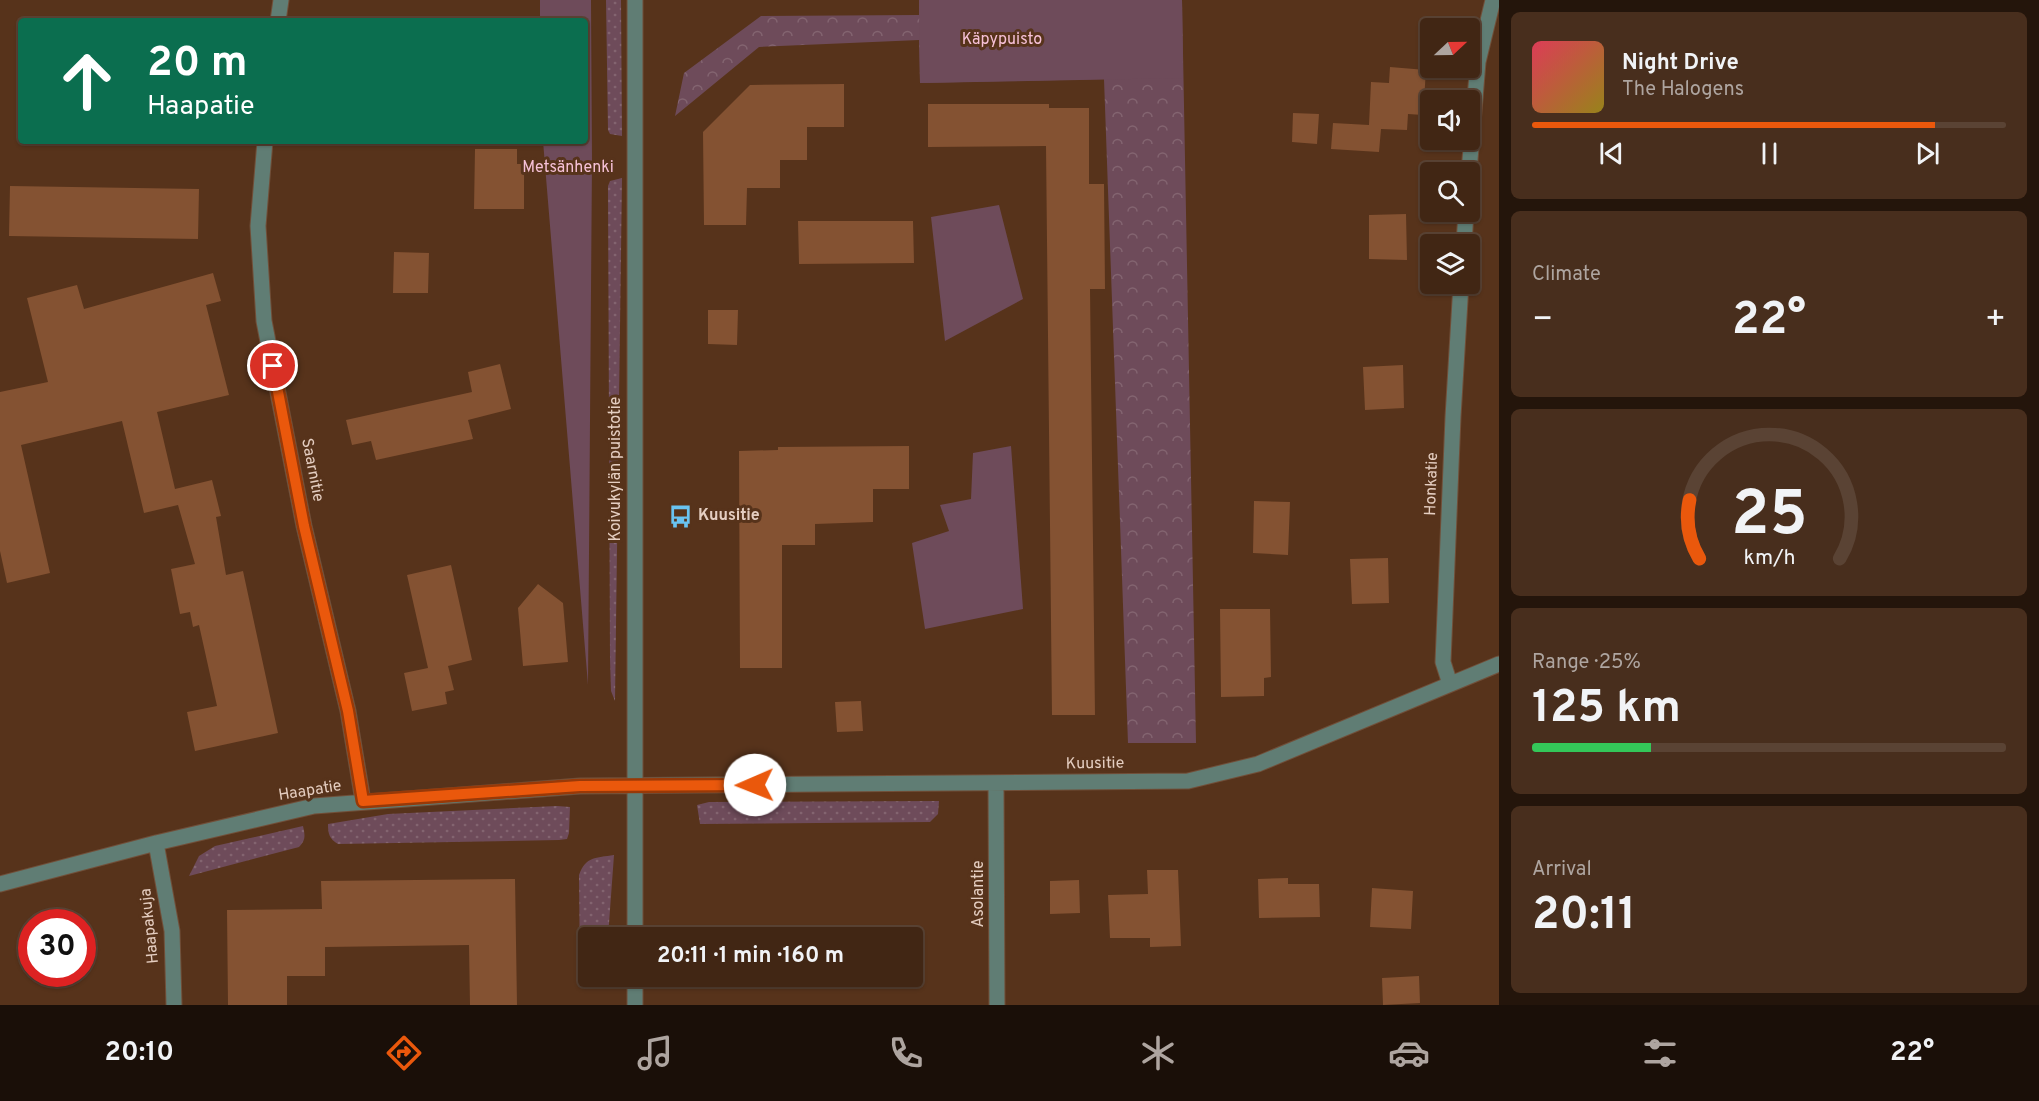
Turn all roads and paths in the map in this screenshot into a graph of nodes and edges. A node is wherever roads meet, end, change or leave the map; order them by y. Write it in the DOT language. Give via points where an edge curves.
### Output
graph roads {
  1 [pos="281,0"];
  2 [pos="635,0"];
  3 [pos="1493,0"];
  4 [pos="278,18"];
  5 [pos="265,144"];
  6 [pos="1470,162"];
  7 [pos="1460,294"];
  8 [pos="1499,664"];
  9 [pos="1450,684"];
  10 [pos="996,783"];
  11 [pos="634,784"];
  12 [pos="363,801"];
  13 [pos="156,843"];
  14 [pos="0,884"];
  15 [pos="635,927"];
  16 [pos="635,987"];
  17 [pos="174,1005"];
  18 [pos="635,1005"];
  19 [pos="997,1005"];
  1 -- 4 [label="street"];
  2 -- 11 [label="street, Koivukylän puistotie"];
  3 -- 6 [label="street" via="1478,62"];
  5 -- 12 [label="street, Saarnitie" via="258,226 264,321 304,526 348,711"];
  7 -- 9 [label="street, Honkatie" via="1443,662"];
  8 -- 9 [label="street, Kuusitie"];
  9 -- 10 [label="street, Kuusitie" via="1258,764 1188,781"];
  10 -- 11 [label="street, Kuusitie"];
  10 -- 19 [label="street, Asolantie"];
  11 -- 12 [label="street, Haapatie"];
  11 -- 15 [label="street, Koivukylän puistotie"];
  12 -- 13 [label="street, Haapatie" via="314,806"];
  13 -- 14 [label="street, Haapatie"];
  13 -- 17 [label="street, Haapakuja" via="172,931"];
  16 -- 18 [label="street"];
}
